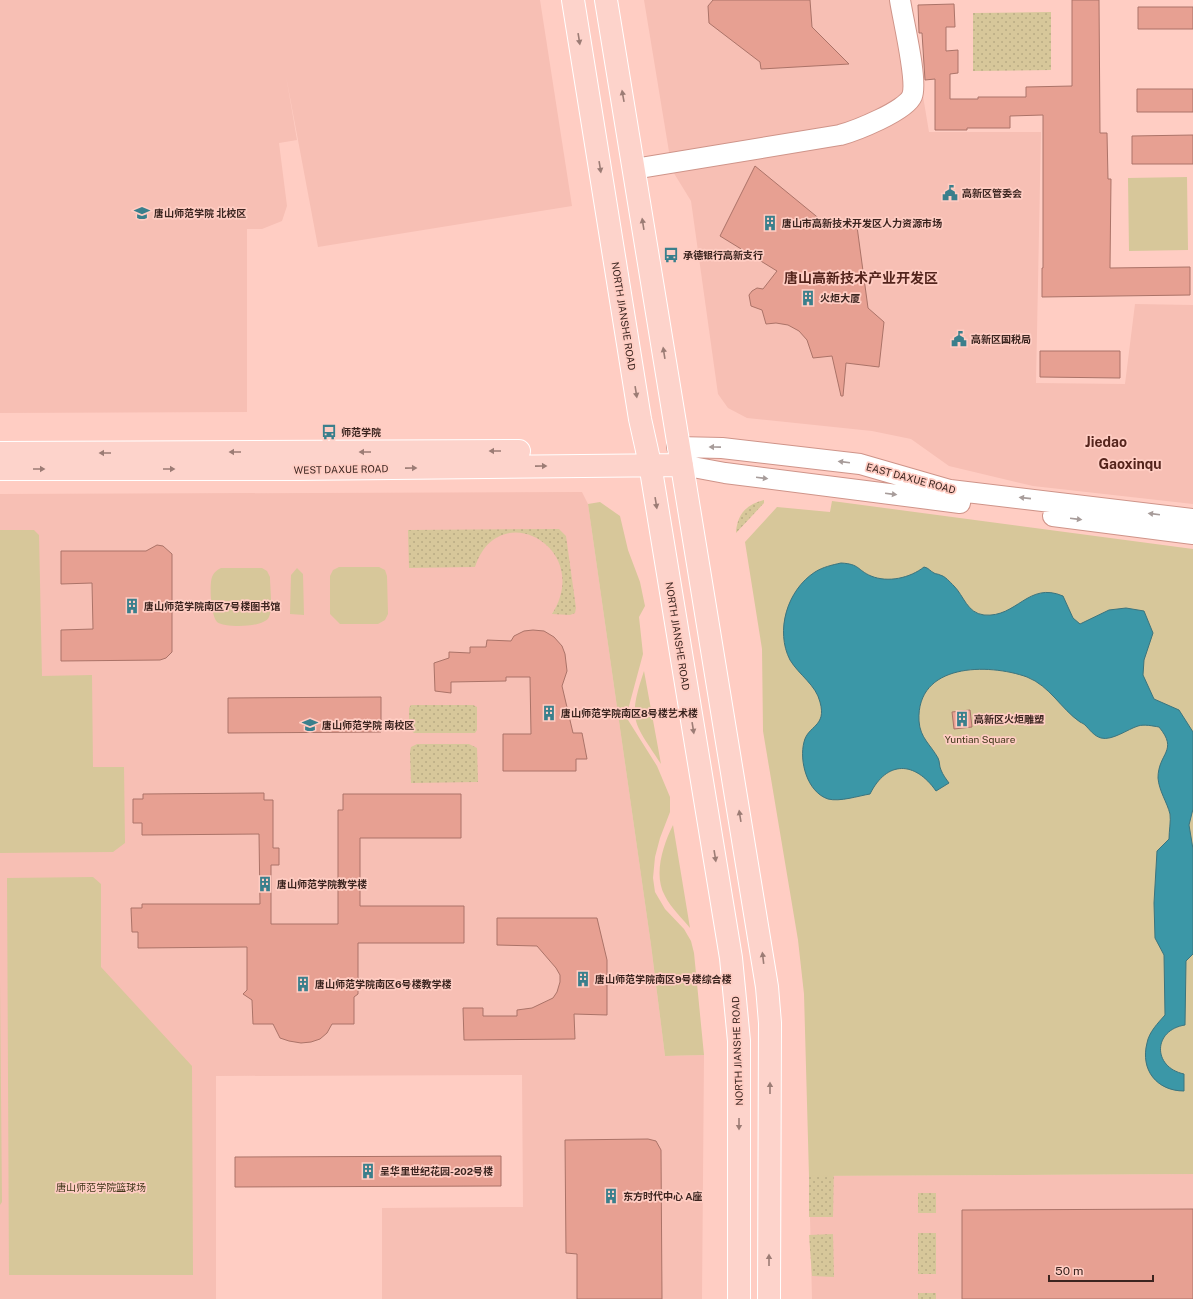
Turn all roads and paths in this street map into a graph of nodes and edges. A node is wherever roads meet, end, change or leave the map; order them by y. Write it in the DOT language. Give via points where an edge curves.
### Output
graph roads {
  1 [pos="573,0"];
  2 [pos="606,0"];
  3 [pos="900,0"];
  4 [pos="634,169"];
  5 [pos="0,453"];
  6 [pos="648,456"];
  7 [pos="680,456"];
  8 [pos="0,469"];
  9 [pos="1193,519"];
  10 [pos="1193,534"];
  11 [pos="738,1299"];
  12 [pos="769,1299"];
  1 -- 6 [label="main road, NORTH JIANSHE ROAD, one-way"];
  4 -- 2 [label="main road, one-way"];
  3 -- 4 [label="street" via="914,84 911,98 900,108 854,132"];
  7 -- 4 [label="main road, one-way"];
  6 -- 5 [label="main road, WEST DAXUE ROAD, one-way" via="605,451"];
  6 -- 7 [label="main road, WEST DAXUE ROAD"];
  8 -- 6 [label="main road, WEST DAXUE ROAD, one-way" via="298,469"];
  6 -- 11 [label="main road, NORTH JIANSHE ROAD, one-way" via="735,989 739,1048"];
  9 -- 7 [label="street, EAST DAXUE ROAD, one-way" via="950,490 860,464 722,448"];
  7 -- 10 [label="street, EAST DAXUE ROAD, one-way" via="725,473"];
  12 -- 7 [label="main road, one-way" via="770,1023 767,987"];
}
